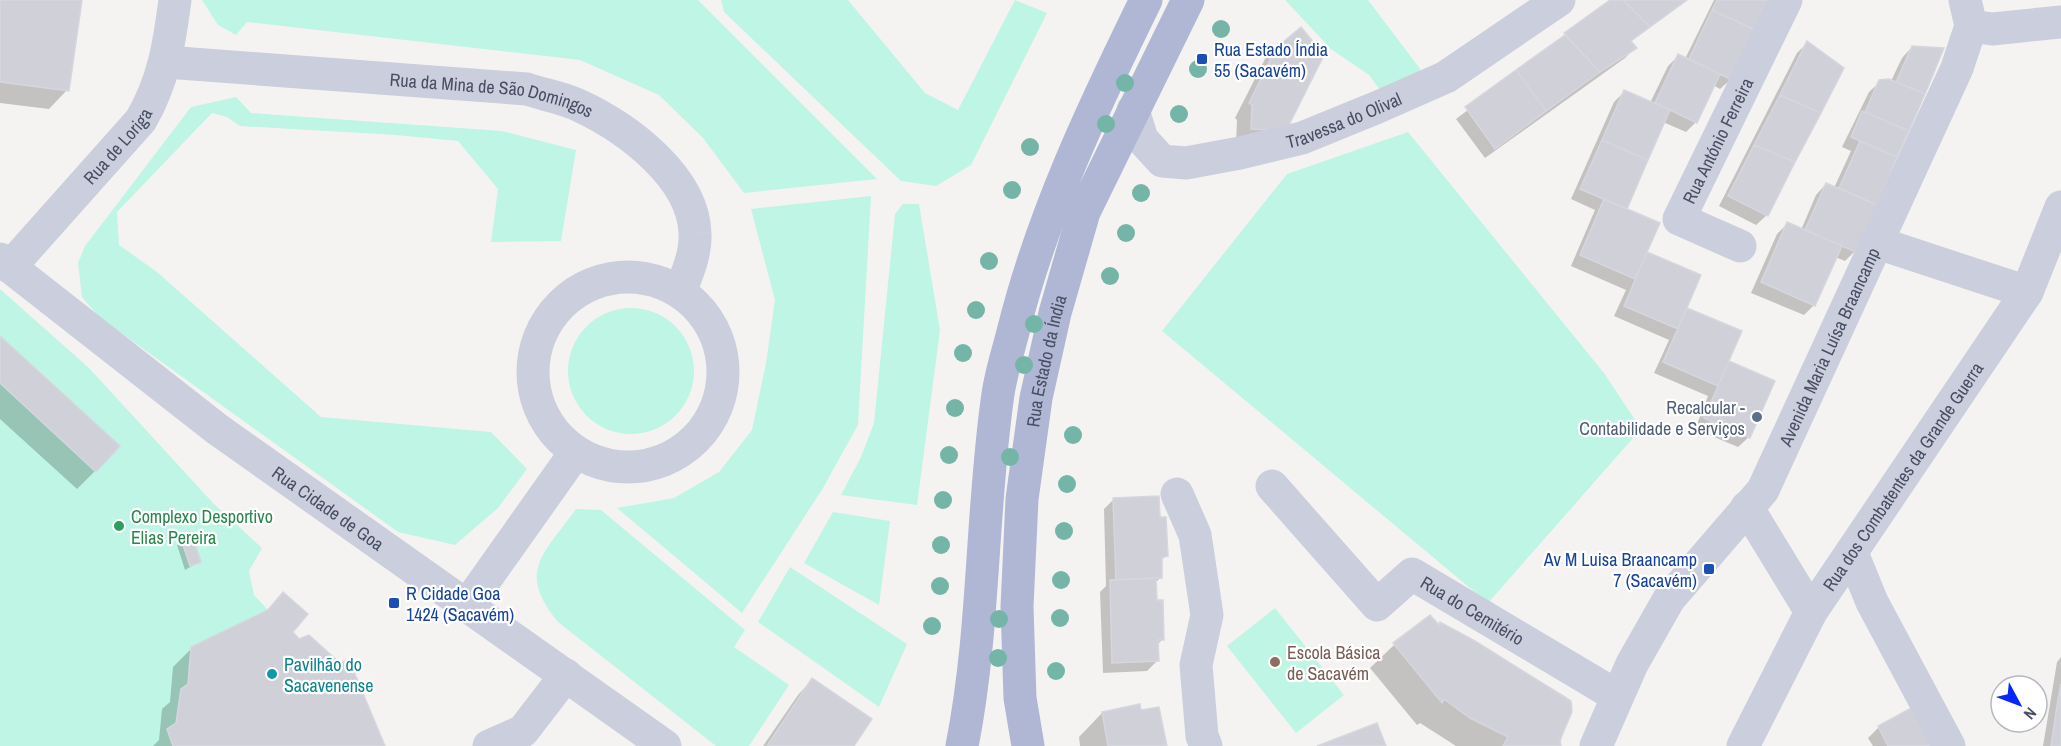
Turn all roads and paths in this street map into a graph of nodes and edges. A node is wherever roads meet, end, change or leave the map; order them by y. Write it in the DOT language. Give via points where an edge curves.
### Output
graph roads {
  1 [pos="175,0"];
  2 [pos="1146,0"];
  3 [pos="1188,0"];
  4 [pos="1559,0"];
  5 [pos="1786,0"];
  6 [pos="1968,13"];
  7 [pos="2061,22"];
  8 [pos="166,62"];
  9 [pos="1133,110"];
  10 [pos="2061,207"];
  11 [pos="1875,242"];
  12 [pos="1740,246"];
  13 [pos="5,263"];
  14 [pos="680,292"];
  15 [pos="2027,292"];
  16 [pos="575,453"];
  17 [pos="1272,486"];
  18 [pos="1178,494"];
  19 [pos="1747,507"];
  20 [pos="1852,553"];
  21 [pos="468,604"];
  22 [pos="1811,612"];
  23 [pos="566,675"];
  24 [pos="1617,696"];
  25 [pos="489,746"];
  26 [pos="665,746"];
  27 [pos="962,746"];
  28 [pos="1028,746"];
  29 [pos="1206,746"];
  30 [pos="1596,746"];
  31 [pos="1743,746"];
  32 [pos="1949,746"];
  1 -- 8 [label="street, Rua de Loriga"];
  2 -- 27 [label="main road, Rua Estado da Índia" via="1089,115 1052,206 1020,304 999,392 973,694"];
  3 -- 9 [label="main road, Rua Estado da Índia"];
  4 -- 9 [label="street, Travessa do Olival" via="1446,77 1292,140 1186,164 1162,161 1142,139"];
  5 -- 12 [label="street, Rua António Ferreira" via="1679,219"];
  6 -- 7 [label="street" via="1992,29"];
  6 -- 11 [label="street, Avenida Maria Luísa Braancamp" via="1957,68"];
  8 -- 13 [label="street, Rua de Loriga" via="141,120"];
  8 -- 14 [label="street, Rua da Mina de São Domingos" via="527,89 579,105 634,136 672,176 691,207 695,234 691,263"];
  9 -- 28 [label="main road, Rua Estado da Índia" via="1084,212 1036,398 1022,499 1017,607 1020,698"];
  10 -- 15 [label="street, Rua dos Combatentes da Grande Guerra"];
  11 -- 15 [label="street"];
  11 -- 19 [label="street, Avenida Maria Luísa Braancamp" via="1763,490"];
  13 -- 21 [label="street, Rua Cidade de Goa" via="217,429"];
  14 -- 16 [label="street" via="653,280 623,277 594,283 568,298 548,320 536,348 533,378 539,406 553,432"];
  14 -- 16 [label="street" via="703,312 718,338 724,367 721,397 708,424 688,447 662,462 633,468 603,465"];
  15 -- 20 [label="street, Rua dos Combatentes da Grande Guerra"];
  16 -- 21 [label="street"];
  17 -- 24 [label="street, Rua do Cemitério" via="1377,605 1412,574"];
  18 -- 29 [label="street" via="1195,535 1207,615 1196,665"];
  19 -- 22 [label="street"];
  19 -- 24 [label="street, Avenida Maria Luísa Braancamp" via="1669,599"];
  20 -- 22 [label="street, Rua dos Combatentes da Grande Guerra"];
  20 -- 32 [label="street" via="1872,602"];
  21 -- 23 [label="street, Rua Cidade de Goa"];
  22 -- 31 [label="street, Rua dos Combatentes da Grande Guerra"];
  23 -- 25 [label="street" via="523,731"];
  23 -- 26 [label="street, Rua Cidade de Goa"];
  24 -- 30 [label="street, Avenida Maria Luísa Braancamp"];
}
